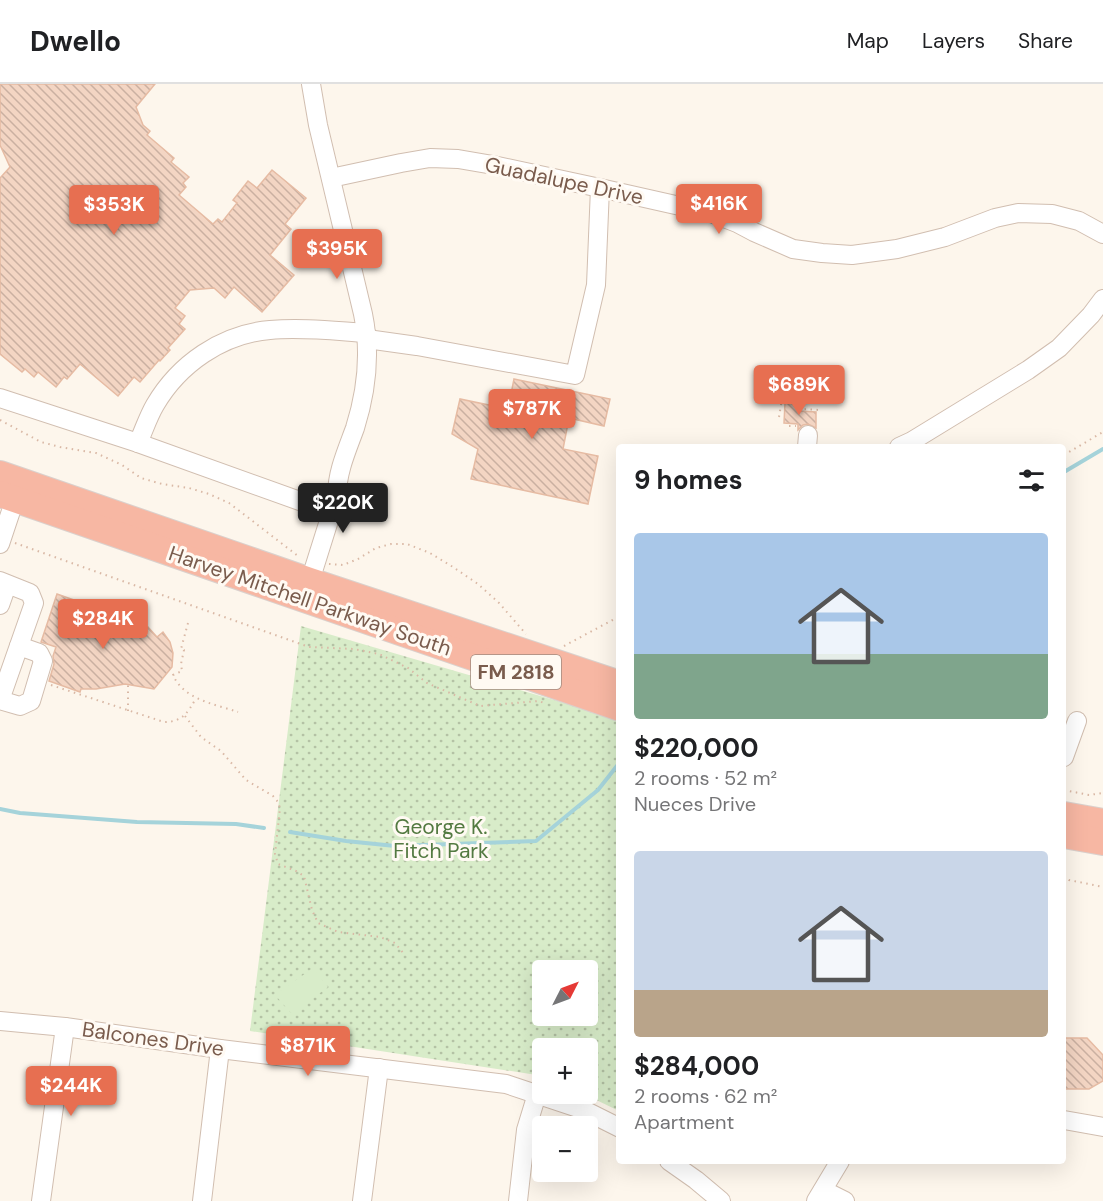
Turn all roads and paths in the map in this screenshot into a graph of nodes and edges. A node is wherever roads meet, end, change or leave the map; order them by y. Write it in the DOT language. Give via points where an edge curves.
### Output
graph roads {
  1 [pos="311,84"];
  2 [pos="331,178"];
  3 [pos="600,188"];
  4 [pos="1103,234"];
  5 [pos="1103,300"];
  6 [pos="367,336"];
  7 [pos="0,398"];
  8 [pos="819,413"];
  9 [pos="779,417"];
  10 [pos="789,426"];
  11 [pos="1103,432"];
  12 [pos="804,436"];
  13 [pos="138,443"];
  14 [pos="906,444"];
  15 [pos="1066,455"];
  16 [pos="337,482"];
  17 [pos="3,491"];
  18 [pos="322,509"];
  19 [pos="1,542"];
  20 [pos="283,581"];
  21 [pos="310,581"];
  22 [pos="4,583"];
  23 [pos="0,605"];
  24 [pos="616,618"];
  25 [pos="188,623"];
  26 [pos="19,646"];
  27 [pos="559,649"];
  28 [pos="43,682"];
  29 [pos="616,683"];
  30 [pos="128,684"];
  31 [pos="196,698"];
  32 [pos="0,700"];
  33 [pos="551,704"];
  34 [pos="616,706"];
  35 [pos="128,711"];
  36 [pos="238,712"];
  37 [pos="185,716"];
  38 [pos="1077,721"];
  39 [pos="1066,751"];
  40 [pos="1066,790"];
  41 [pos="1103,794"];
  42 [pos="1066,815"];
  43 [pos="1103,822"];
  44 [pos="1066,835"];
  45 [pos="1103,842"];
  46 [pos="1066,878"];
  47 [pos="1103,887"];
  48 [pos="404,954"];
  49 [pos="0,1021"];
  50 [pos="65,1027"];
  51 [pos="220,1049"];
  52 [pos="379,1068"];
  53 [pos="532,1092"];
  54 [pos="534,1104"];
  55 [pos="566,1104"];
  56 [pos="1066,1120"];
  57 [pos="616,1126"];
  58 [pos="1103,1127"];
  59 [pos="673,1164"];
  60 [pos="838,1164"];
  61 [pos="819,1196"];
  62 [pos="41,1201"];
  63 [pos="202,1201"];
  64 [pos="362,1201"];
  65 [pos="518,1201"];
  66 [pos="721,1201"];
  67 [pos="845,1201"];
  1 -- 2 [label="street"];
  2 -- 3 [label="street, Guadalupe Drive" via="430,158 474,162"];
  2 -- 6 [label="street"];
  3 -- 4 [label="street, Guadalupe Drive" via="711,213 793,249 822,253 852,255 897,249 1018,213 1052,214 1079,221"];
  3 -- 6 [label="street" via="596,285 575,375"];
  5 -- 14 [label="street" via="1059,348"];
  6 -- 13 [label="street" via="271,330 222,343 171,382"];
  6 -- 16 [label="street" via="364,395"];
  7 -- 13 [label="street"];
  8 -- 9 [label="path" via="801,409 801,402 782,399"];
  10 -- 12 [label="path"];
  11 -- 15 [label="path"];
  13 -- 18 [label="street"];
  16 -- 18 [label="street" via="328,492"];
  16 -- 21 [label="street" via="337,495"];
  17 -- 19 [label="street"];
  17 -- 20 [label="highway, Harvey Mitchell Parkway South / FM 2818"];
  18 -- 20 [label="street" via="305,559"];
  19 -- 33 [label="path" via="309,647 379,654 408,668 427,684 480,706 539,701"];
  20 -- 21 [label="highway" via="301,586"];
  20 -- 34 [label="highway, Harvey Mitchell Parkway South / FM 2818"];
  21 -- 29 [label="highway, Harvey Mitchell Parkway South / FM 2818"];
  22 -- 23 [label="street"];
  22 -- 26 [label="street" via="30,593 34,603"];
  24 -- 27 [label="path"];
  25 -- 31 [label="path" via="181,649 182,671 173,675"];
  26 -- 32 [label="street"];
  26 -- 32 [label="street" via="39,653 43,661 31,701 20,706"];
  28 -- 35 [label="path"];
  30 -- 35 [label="path"];
  31 -- 36 [label="path"];
  31 -- 37 [label="path"];
  35 -- 37 [label="path" via="164,722"];
  37 -- 48 [label="path" via="246,780 278,802 278,864 304,876 318,923 338,932 380,937 395,943"];
  38 -- 39 [label="street"];
  40 -- 41 [label="path"];
  42 -- 43 [label="highway"];
  44 -- 45 [label="highway"];
  46 -- 47 [label="path"];
  49 -- 50 [label="street, Balcones Drive"];
  50 -- 51 [label="street, Balcones Drive"];
  50 -- 62 [label="street"];
  51 -- 52 [label="street, Balcones Drive"];
  51 -- 63 [label="street"];
  52 -- 53 [label="street, Balcones Drive" via="506,1084"];
  52 -- 64 [label="street"];
  54 -- 65 [label="street" via="526,1130"];
  55 -- 57 [label="street, Balcones Drive"];
  56 -- 58 [label="street"];
  59 -- 66 [label="street"];
  60 -- 61 [label="street"];
  61 -- 67 [label="street"];
}
